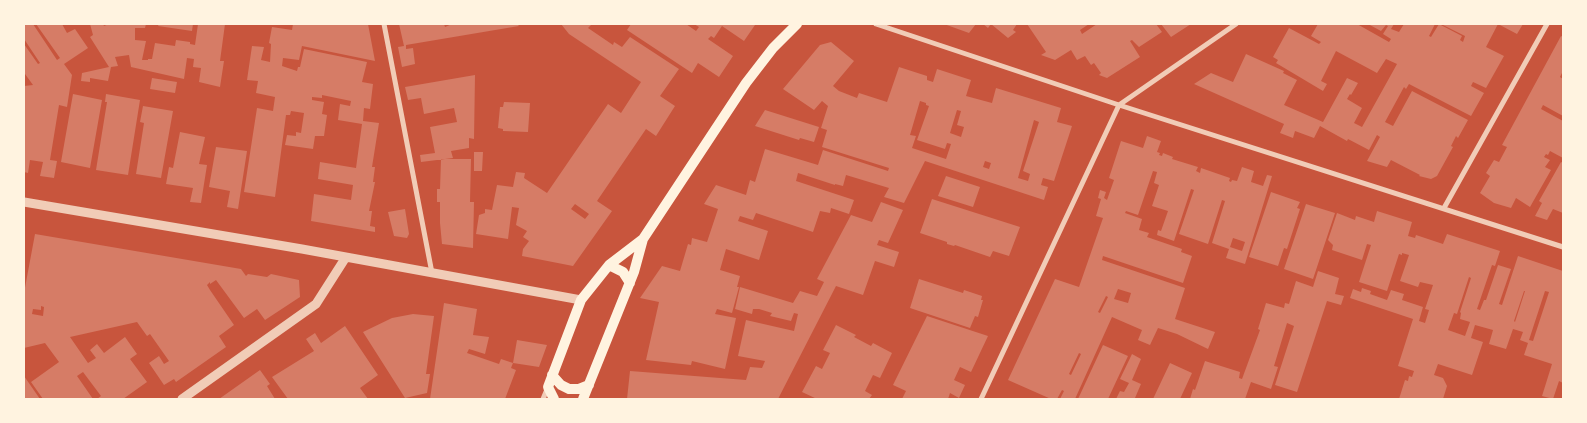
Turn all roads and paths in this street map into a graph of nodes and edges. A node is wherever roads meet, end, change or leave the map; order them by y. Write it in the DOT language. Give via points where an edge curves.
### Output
graph roads {
  1 [pos="384,24"];
  2 [pos="797,24"];
  3 [pos="876,24"];
  4 [pos="1236,24"];
  5 [pos="1547,24"];
  6 [pos="1119,105"];
  7 [pos="24,202"];
  8 [pos="1444,208"];
  9 [pos="644,239"];
  10 [pos="1563,247"];
  11 [pos="346,257"];
  12 [pos="609,264"];
  13 [pos="432,273"];
  14 [pos="630,283"];
  15 [pos="581,300"];
  16 [pos="552,375"];
  17 [pos="589,385"];
  18 [pos="548,387"];
  19 [pos="182,399"];
  20 [pos="543,399"];
  21 [pos="554,399"];
  22 [pos="583,399"];
  23 [pos="981,399"];
  1 -- 13 [label="street"];
  2 -- 9 [label="main road" via="746,83"];
  3 -- 6 [label="street"];
  4 -- 6 [label="street"];
  5 -- 8 [label="street"];
  6 -- 8 [label="street"];
  6 -- 23 [label="street"];
  7 -- 11 [label="street"];
  8 -- 10 [label="street"];
  9 -- 12 [label="main road"];
  9 -- 14 [label="main road"];
  11 -- 13 [label="street"];
  11 -- 19 [label="street" via="316,304"];
  12 -- 14 [label="main road" via="623,272"];
  12 -- 15 [label="main road"];
  13 -- 15 [label="street"];
  14 -- 17 [label="main road"];
  15 -- 16 [label="main road"];
  16 -- 17 [label="main road" via="569,389"];
  16 -- 18 [label="main road"];
  17 -- 22 [label="main road"];
  18 -- 20 [label="street"];
  18 -- 21 [label="main road"];
}
